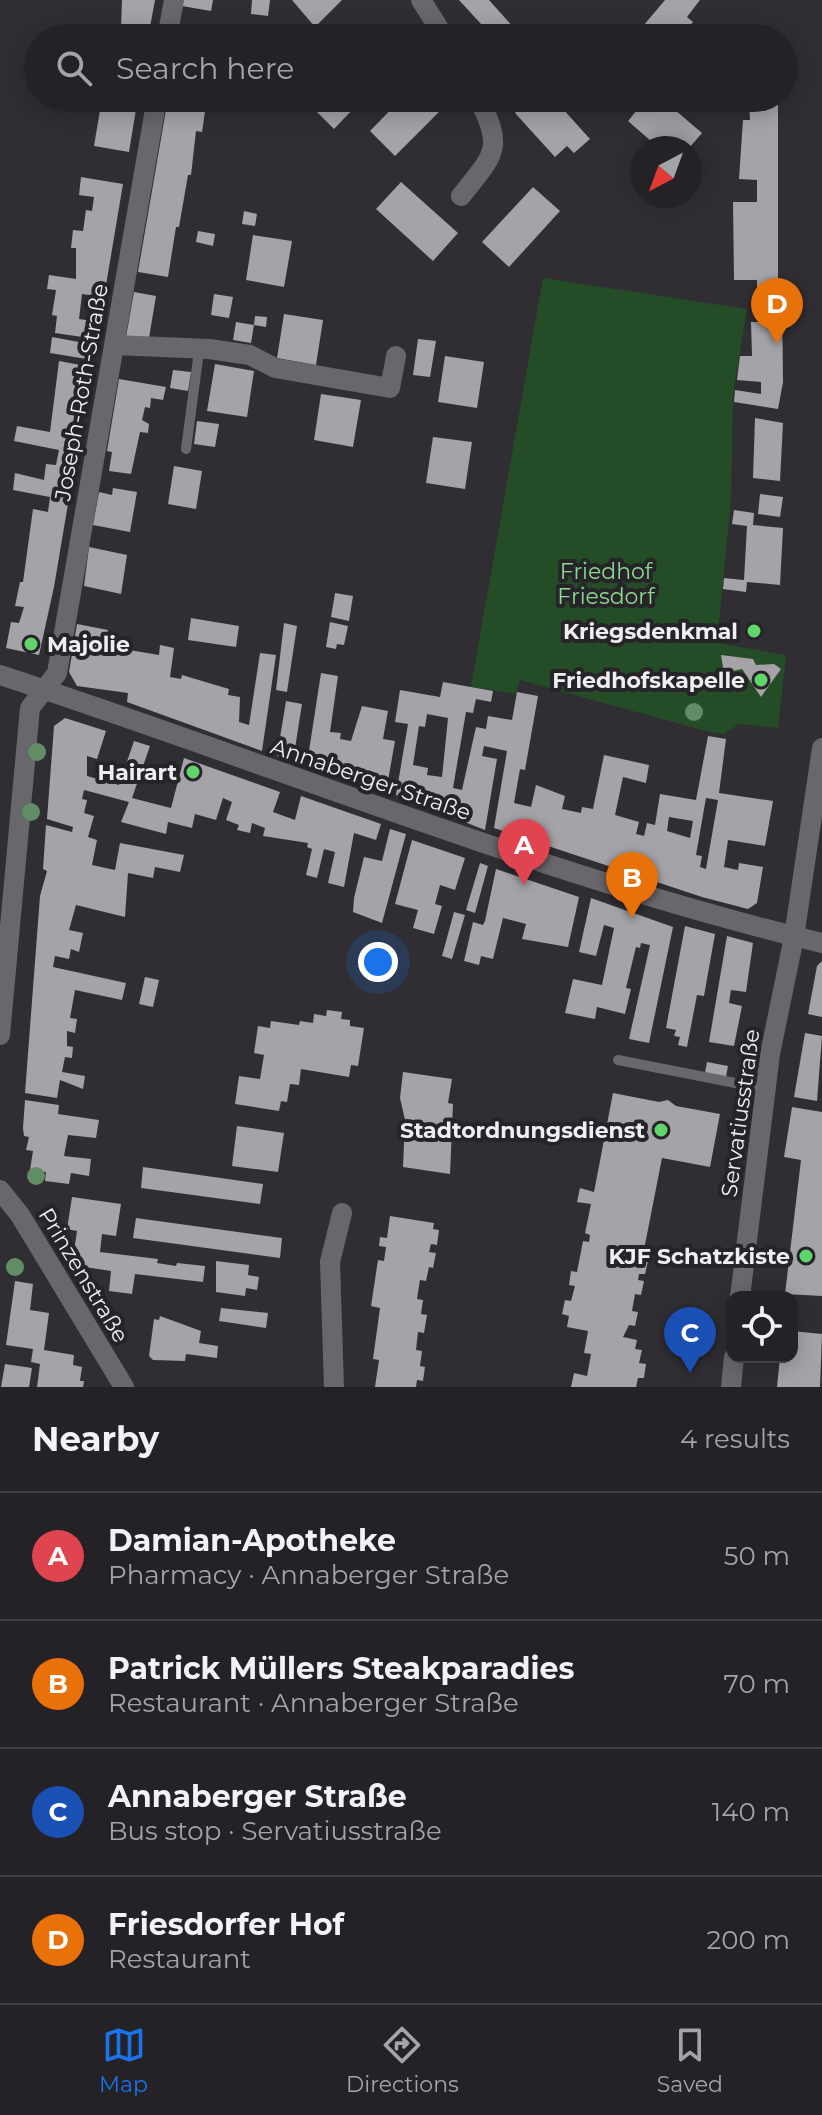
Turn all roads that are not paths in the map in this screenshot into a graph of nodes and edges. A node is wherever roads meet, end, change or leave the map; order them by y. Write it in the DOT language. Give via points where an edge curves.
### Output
graph roads {
  1 [pos="174,0"];
  2 [pos="421,0"];
  3 [pos="170,24"];
  4 [pos="436,24"];
  5 [pos="155,112"];
  6 [pos="484,112"];
  7 [pos="461,196"];
  8 [pos="114,345"];
  9 [pos="199,351"];
  10 [pos="396,356"];
  11 [pos="186,449"];
  12 [pos="0,675"];
  13 [pos="44,689"];
  14 [pos="822,748"];
  15 [pos="794,937"];
  16 [pos="822,943"];
  17 [pos="0,1035"];
  18 [pos="618,1060"];
  19 [pos="766,1089"];
  20 [pos="0,1191"];
  21 [pos="342,1213"];
  22 [pos="741,1291"];
  23 [pos="733,1363"];
  24 [pos="124,1387"];
  25 [pos="334,1387"];
  26 [pos="731,1387"];
  1 -- 3 [label="street"];
  2 -- 4 [label="street"];
  5 -- 8 [label="street, Joseph-Roth-Straße"];
  6 -- 7 [label="street" via="494,134 494,153"];
  8 -- 9 [label="street"];
  8 -- 13 [label="street, Joseph-Roth-Straße" via="57,673"];
  9 -- 10 [label="street" via="250,355 275,368 390,388"];
  9 -- 11 [label="lane"];
  12 -- 13 [label="street, Annaberger Straße"];
  13 -- 15 [label="street, Annaberger Straße" via="409,819 643,896"];
  13 -- 17 [label="street" via="30,708"];
  14 -- 15 [label="street, Servatiusstraße"];
  15 -- 16 [label="street, Annaberger Straße"];
  15 -- 19 [label="street, Servatiusstraße"];
  18 -- 19 [label="lane"];
  19 -- 22 [label="street, Servatiusstraße"];
  20 -- 24 [label="street, Prinzenstraße" via="20,1215"];
  21 -- 25 [label="street" via="330,1262"];
  23 -- 26 [label="street"];
}
